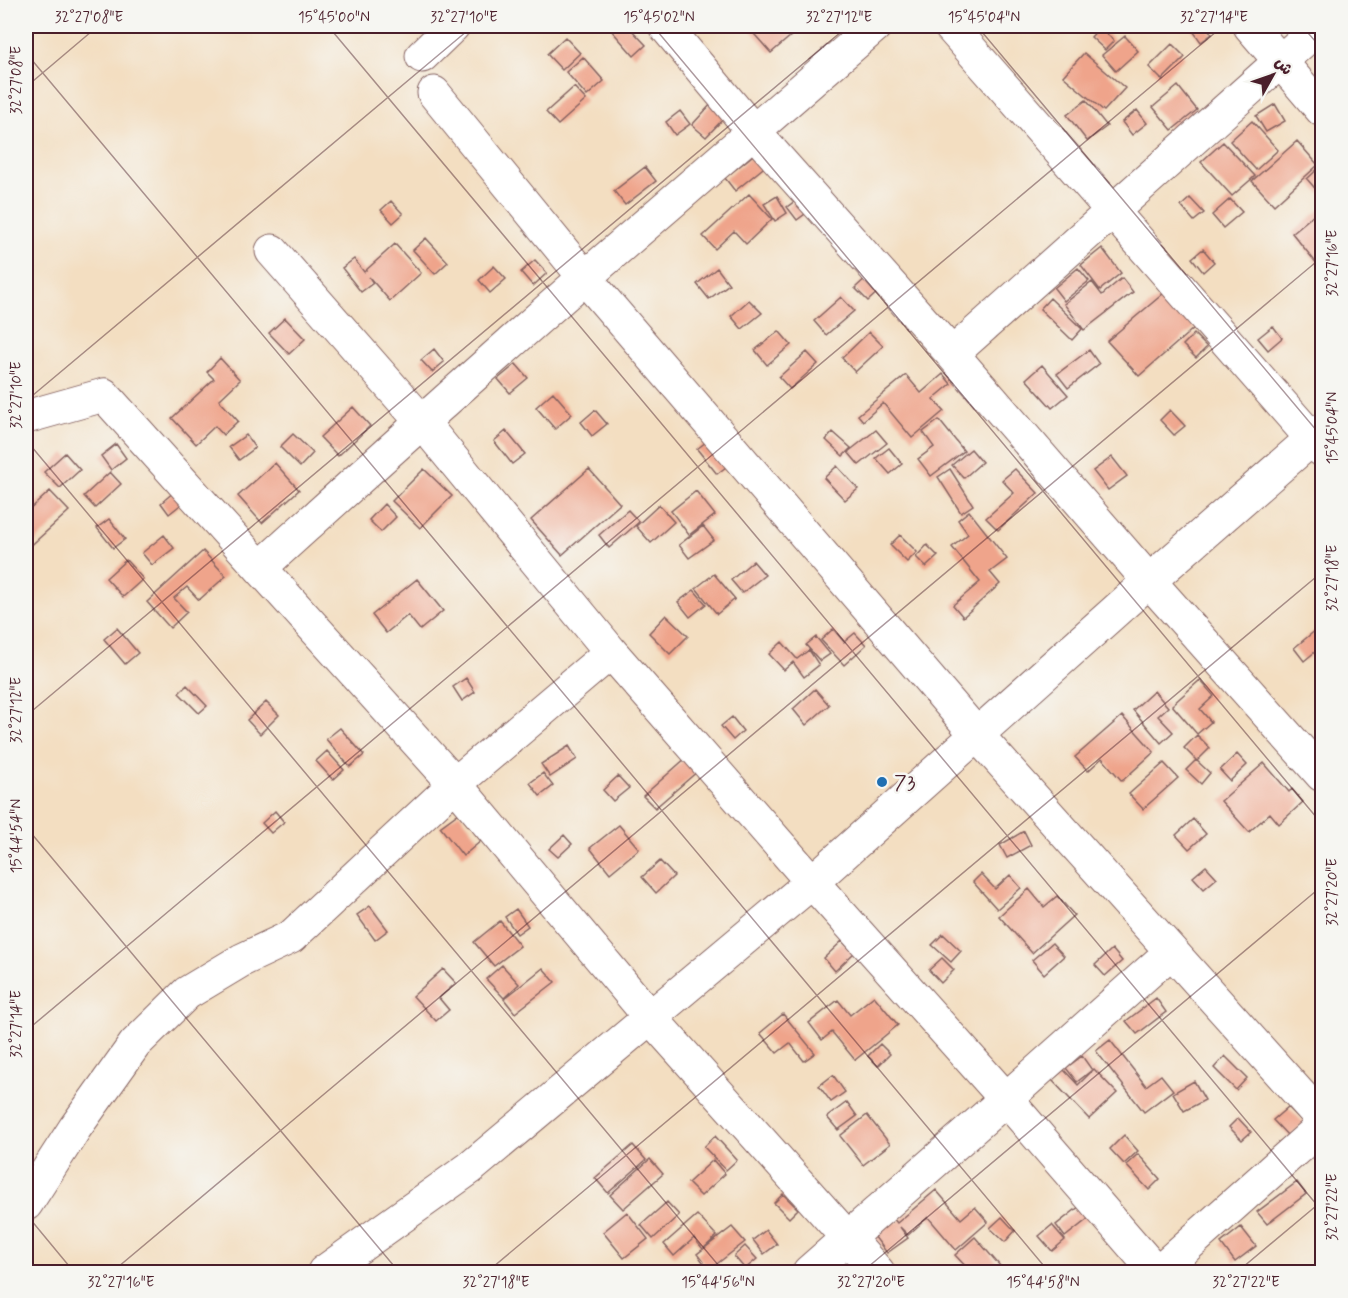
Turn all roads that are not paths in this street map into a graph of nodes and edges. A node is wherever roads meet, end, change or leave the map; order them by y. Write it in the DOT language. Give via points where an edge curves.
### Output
graph roads {
  1 [pos="453,26"];
  2 [pos="665,26"];
  3 [pos="875,26"];
  4 [pos="950,26"];
  5 [pos="1250,26"];
  6 [pos="1320,26"];
  7 [pos="422,56"];
  8 [pos="1280,61"];
  9 [pos="434,93"];
  10 [pos="1323,110"];
  11 [pos="754,132"];
  12 [pos="1113,212"];
  13 [pos="272,252"];
  14 [pos="585,278"];
  15 [pos="952,354"];
  16 [pos="26,417"];
  17 [pos="422,422"];
  18 [pos="1319,440"];
  19 [pos="260,568"];
  20 [pos="1149,581"];
  21 [pos="611,652"];
  22 [pos="977,735"];
  23 [pos="1323,776"];
  24 [pos="454,784"];
  25 [pos="812,882"];
  26 [pos="1171,951"];
  27 [pos="650,1017"];
  28 [pos="1006,1099"];
  29 [pos="1323,1119"];
  30 [pos="1323,1126"];
  31 [pos="26,1204"];
  32 [pos="847,1238"];
  33 [pos="324,1272"];
  34 [pos="808,1272"];
  35 [pos="878,1272"];
  36 [pos="1157,1272"];
  1 -- 7 [label="street"];
  2 -- 11 [label="street"];
  3 -- 11 [label="street"];
  4 -- 12 [label="street"];
  5 -- 8 [label="street"];
  6 -- 8 [label="street"];
  8 -- 10 [label="street"];
  8 -- 12 [label="street"];
  9 -- 14 [label="street"];
  11 -- 14 [label="street"];
  11 -- 15 [label="street"];
  12 -- 15 [label="street"];
  12 -- 18 [label="street"];
  13 -- 17 [label="street"];
  14 -- 17 [label="street"];
  14 -- 22 [label="street"];
  15 -- 20 [label="street"];
  16 -- 19 [label="street" via="104,395"];
  17 -- 19 [label="street"];
  17 -- 21 [label="street"];
  18 -- 20 [label="street"];
  19 -- 24 [label="street"];
  20 -- 22 [label="street"];
  20 -- 23 [label="street"];
  21 -- 24 [label="street"];
  21 -- 25 [label="street"];
  22 -- 25 [label="street"];
  22 -- 26 [label="street"];
  24 -- 27 [label="street"];
  24 -- 31 [label="street" via="291,937 187,993 135,1044"];
  25 -- 27 [label="street"];
  25 -- 28 [label="street"];
  26 -- 28 [label="street"];
  26 -- 29 [label="street"];
  27 -- 32 [label="street"];
  27 -- 33 [label="street" via="470,1168"];
  28 -- 32 [label="street"];
  28 -- 36 [label="street"];
  30 -- 36 [label="street"];
  32 -- 34 [label="street"];
  32 -- 35 [label="street"];
}
